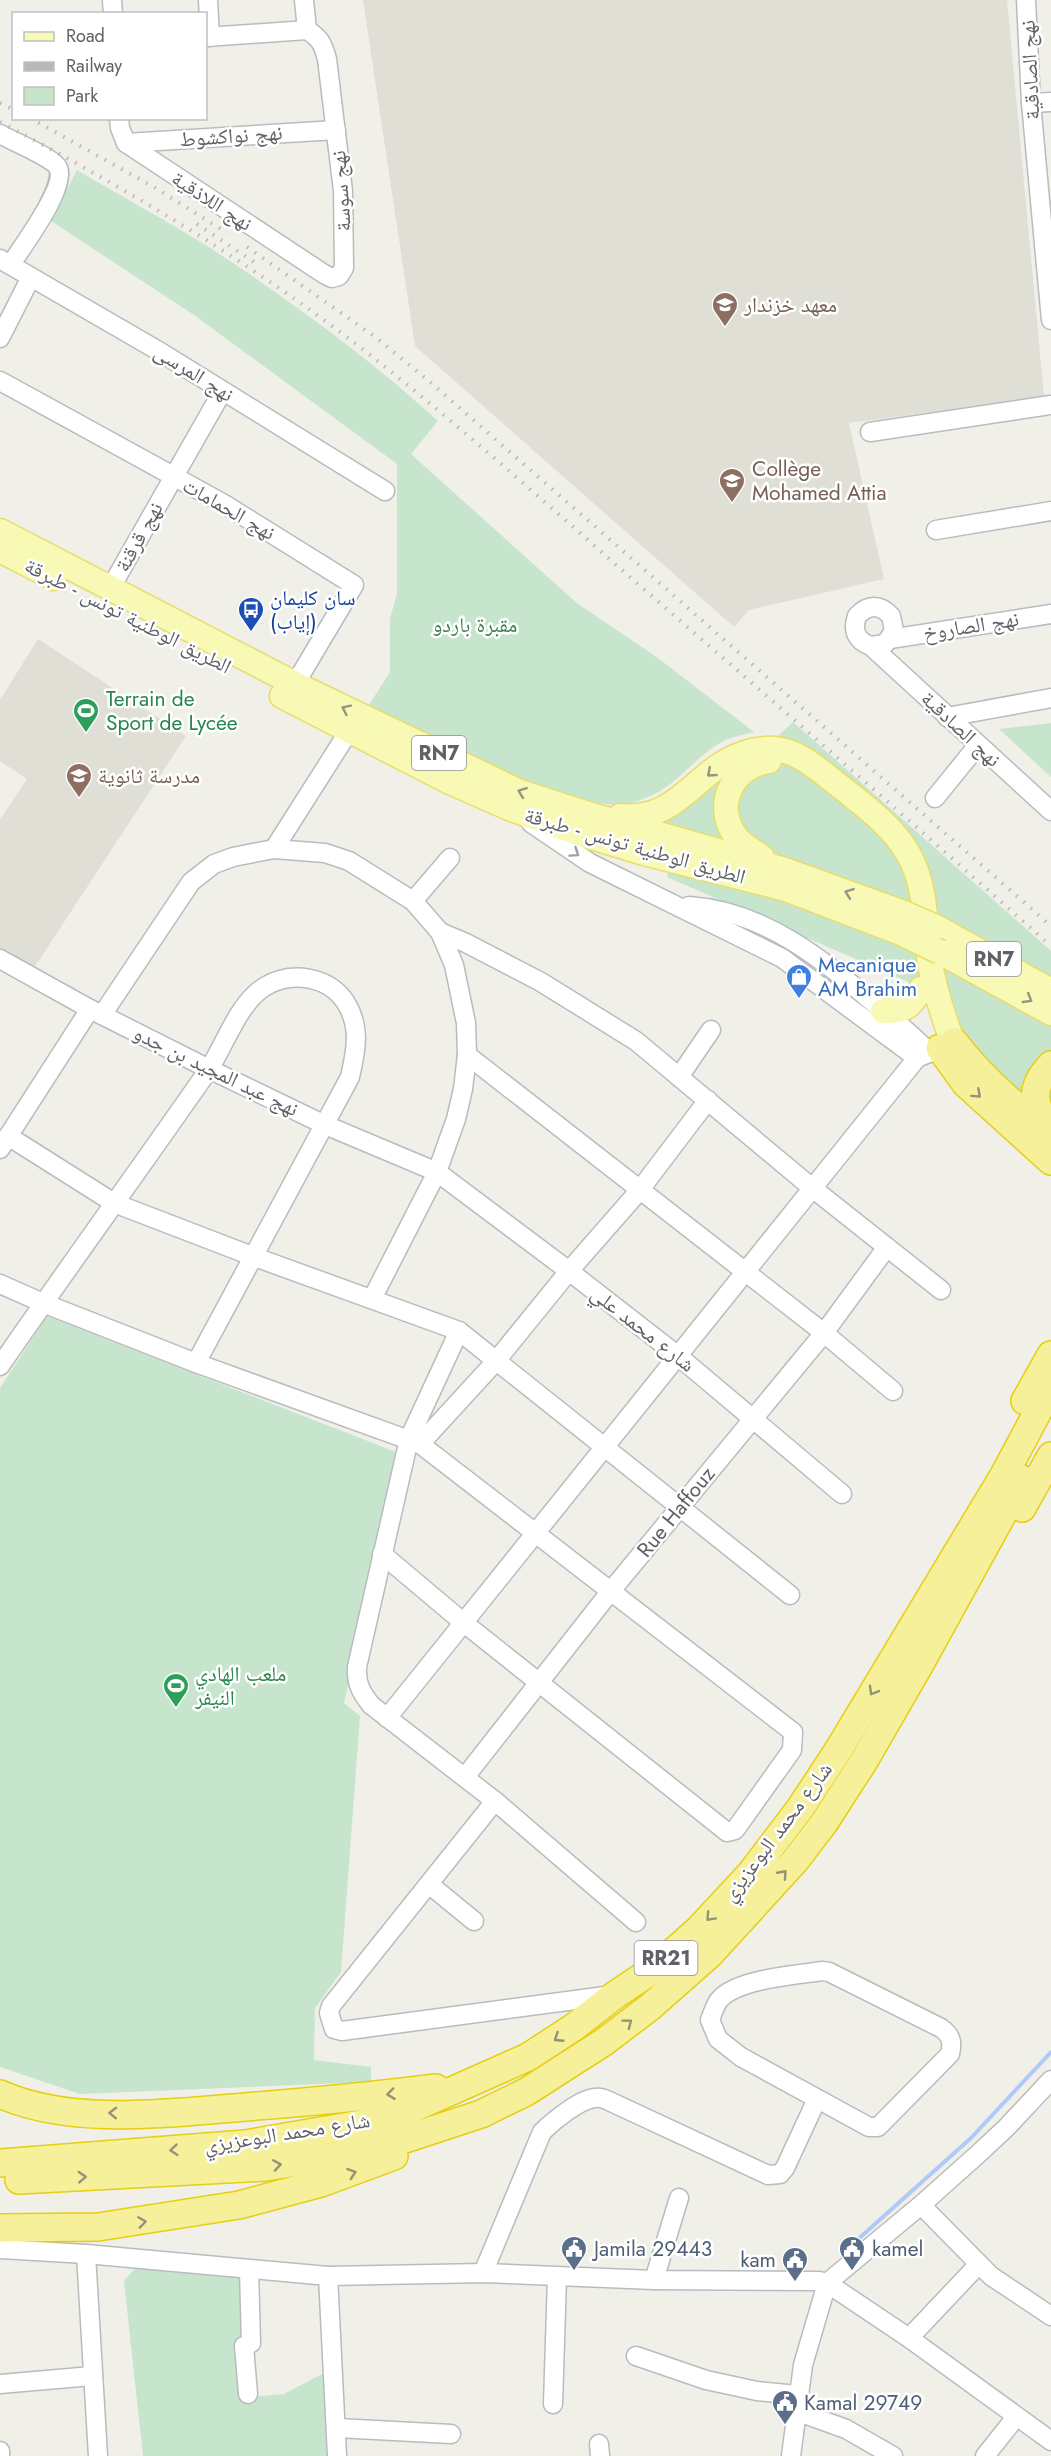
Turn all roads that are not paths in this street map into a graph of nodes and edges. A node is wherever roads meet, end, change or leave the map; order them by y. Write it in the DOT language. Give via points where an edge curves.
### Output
graph roads {
  1 [pos="208,0"];
  2 [pos="304,0"];
  3 [pos="1026,0"];
  4 [pos="307,30"];
  5 [pos="208,37"];
  6 [pos="1051,102"];
  7 [pos="1031,103"];
  8 [pos="119,120"];
  9 [pos="336,130"];
  10 [pos="0,134"];
  11 [pos="126,143"];
  12 [pos="1046,223"];
  13 [pos="299,257"];
  14 [pos="6,261"];
  15 [pos="31,277"];
  16 [pos="1051,320"];
  17 [pos="0,338"];
  18 [pos="0,381"];
  19 [pos="222,392"];
  20 [pos="1051,405"];
  21 [pos="870,432"];
  22 [pos="173,476"];
  23 [pos="386,491"];
  24 [pos="1051,511"];
  25 [pos="936,530"];
  26 [pos="0,531"];
  27 [pos="0,550"];
  28 [pos="110,589"];
  29 [pos="1051,614"];
  30 [pos="890,639"];
  31 [pos="871,646"];
  32 [pos="295,684"];
  33 [pos="1051,698"];
  34 [pos="947,717"];
  35 [pos="349,730"];
  36 [pos="978,745"];
  37 [pos="935,798"];
  38 [pos="509,808"];
  39 [pos="1051,811"];
  40 [pos="585,813"];
  41 [pos="274,849"];
  42 [pos="450,858"];
  43 [pos="785,870"];
  44 [pos="413,901"];
  45 [pos="732,923"];
  46 [pos="902,923"];
  47 [pos="440,932"];
  48 [pos="0,959"];
  49 [pos="848,980"];
  50 [pos="921,989"];
  51 [pos="1051,991"];
  52 [pos="833,995"];
  53 [pos="883,1011"];
  54 [pos="96,1012"];
  55 [pos="1051,1013"];
  56 [pos="711,1030"];
  57 [pos="935,1050"];
  58 [pos="466,1055"];
  59 [pos="1051,1065"];
  60 [pos="209,1069"];
  61 [pos="679,1077"];
  62 [pos="708,1100"];
  63 [pos="323,1124"];
  64 [pos="1050,1133"];
  65 [pos="4,1142"];
  66 [pos="1051,1161"];
  67 [pos="437,1172"];
  68 [pos="811,1187"];
  69 [pos="639,1191"];
  70 [pos="114,1203"];
  71 [pos="887,1247"];
  72 [pos="252,1256"];
  73 [pos="569,1271"];
  74 [pos="743,1273"];
  75 [pos="0,1284"];
  76 [pos="941,1290"];
  77 [pos="372,1299"];
  78 [pos="43,1303"];
  79 [pos="459,1331"];
  80 [pos="824,1333"];
  81 [pos="677,1355"];
  82 [pos="1051,1355"];
  83 [pos="496,1361"];
  84 [pos="196,1363"];
  85 [pos="0,1366"];
  86 [pos="1051,1387"];
  87 [pos="893,1391"];
  88 [pos="752,1418"];
  89 [pos="1051,1425"];
  90 [pos="415,1442"];
  91 [pos="604,1447"];
  92 [pos="1051,1456"];
  93 [pos="842,1494"];
  94 [pos="680,1507"];
  95 [pos="535,1532"];
  96 [pos="382,1554"];
  97 [pos="610,1592"];
  98 [pos="790,1595"];
  99 [pos="464,1623"];
  100 [pos="895,1653"];
  101 [pos="920,1664"];
  102 [pos="539,1683"];
  103 [pos="387,1718"];
  104 [pos="465,1777"];
  105 [pos="495,1801"];
  106 [pos="430,1885"];
  107 [pos="474,1921"];
  108 [pos="636,1922"];
  109 [pos="615,1995"];
  110 [pos="1051,2080"];
  111 [pos="470,2084"];
  112 [pos="0,2094"];
  113 [pos="817,2098"];
  114 [pos="481,2114"];
  115 [pos="11,2171"];
  116 [pos="679,2198"];
  117 [pos="921,2205"];
  118 [pos="0,2228"];
  119 [pos="0,2249"];
  120 [pos="86,2253"];
  121 [pos="979,2264"];
  122 [pos="249,2269"];
  123 [pos="483,2273"];
  124 [pos="328,2276"];
  125 [pos="557,2277"];
  126 [pos="654,2280"];
  127 [pos="827,2283"];
  128 [pos="1051,2316"];
  129 [pos="909,2338"];
  130 [pos="636,2356"];
  131 [pos="92,2376"];
  132 [pos="0,2384"];
  133 [pos="248,2394"];
  134 [pos="797,2403"];
  135 [pos="553,2404"];
  136 [pos="1016,2417"];
  137 [pos="337,2428"];
  138 [pos="451,2434"];
  139 [pos="1051,2441"];
  140 [pos="0,2451"];
  141 [pos="0,2456"];
  142 [pos="98,2456"];
  143 [pos="337,2456"];
  144 [pos="791,2456"];
  145 [pos="893,2456"];
  146 [pos="985,2456"];
  1 -- 5 [label="street"];
  2 -- 4 [label="street"];
  3 -- 7 [label="street, نهج الصادقية"];
  4 -- 5 [label="street"];
  4 -- 9 [label="street, نهج سوسة" via="323,44"];
  6 -- 7 [label="street"];
  7 -- 12 [label="street, نهج الصادقية"];
  8 -- 11 [label="street"];
  9 -- 11 [label="street, نهج نواكشوط"];
  9 -- 13 [label="street, نهج سوسة" via="343,191 344,268 332,278"];
  10 -- 14 [label="street" via="58,167 60,176 57,191"];
  11 -- 13 [label="street, نهج اللاذقية"];
  12 -- 16 [label="street, نهج الصادقية"];
  14 -- 15 [label="street, نهج المرسى"];
  15 -- 17 [label="street"];
  15 -- 19 [label="street, نهج المرسى"];
  18 -- 22 [label="street, نهج الحمامات"];
  19 -- 22 [label="street, نهج قرقنة"];
  19 -- 23 [label="street, نهج المرسى"];
  20 -- 21 [label="street"];
  22 -- 28 [label="street, نهج قرقنة"];
  22 -- 32 [label="street, نهج الحمامات" via="354,585"];
  24 -- 25 [label="street"];
  26 -- 28 [label="main road, الطريق الوطنية تونس - طبرقة / RN7"];
  27 -- 35 [label="main road, الطريق الوطنية تونس - طبرقة / RN7"];
  28 -- 32 [label="main road, الطريق الوطنية تونس - طبرقة / RN7"];
  29 -- 30 [label="street, نهج الصاروخ"];
  30 -- 31 [label="street"];
  30 -- 31 [label="street" via="894,632 891,616 886,610 870,607 862,610 854,623 858,638"];
  31 -- 34 [label="street, نهج الصادقية"];
  40 -- 32 [label="main road, الطريق الوطنية تونس - طبرقة / RN7, one-way" via="486,777"];
  33 -- 34 [label="street"];
  34 -- 36 [label="street, نهج الصادقية"];
  35 -- 38 [label="main road, الطريق الوطنية تونس - طبرقة / RN7"];
  35 -- 41 [label="street"];
  36 -- 37 [label="street"];
  36 -- 39 [label="street, نهج الصادقية"];
  38 -- 45 [label="street, one-way" via="591,863 672,904 698,906"];
  38 -- 46 [label="main road, الطريق الوطنية تونس - طبرقة / RN7" via="644,853"];
  40 -- 43 [label="main road, الطريق الوطنية تونس - طبرقة / RN7"];
  57 -- 40 [label="main road, one-way" via="937,1000 921,893 910,857 887,826 811,763 776,748 758,749 722,764 685,795 654,812 636,818"];
  41 -- 44 [label="street" via="325,853 349,861"];
  41 -- 54 [label="street" via="214,864 191,882"];
  42 -- 44 [label="street"];
  46 -- 43 [label="main road, الطريق الوطنية تونس - طبرقة / RN7, one-way"];
  43 -- 50 [label="main road" via="745,846 726,819 728,791 736,776 759,762 774,760 804,770 894,849 913,896"];
  44 -- 47 [label="street"];
  45 -- 49 [label="street" via="753,921 797,944"];
  45 -- 52 [label="street"];
  46 -- 51 [label="main road, الطريق الوطنية تونس - طبرقة / RN7, bridge" via="936,927"];
  46 -- 55 [label="main road, الطريق الوطنية تونس - طبرقة / RN7, one-way, bridge" via="940,952"];
  47 -- 58 [label="street" via="461,994"];
  47 -- 61 [label="street" via="585,1007 636,1041"];
  48 -- 54 [label="street, نهج عبد المجيد بن جدو"];
  49 -- 52 [label="street"];
  49 -- 53 [label="street"];
  50 -- 53 [label="main road" via="901,1011"];
  50 -- 57 [label="main road"];
  52 -- 57 [label="street"];
  53 -- 57 [label="street"];
  54 -- 60 [label="street, نهج عبد المجيد بن جدو"];
  54 -- 65 [label="street"];
  56 -- 61 [label="street"];
  57 -- 64 [label="highway" via="983,1074"];
  57 -- 66 [label="highway, one-way" via="966,1084"];
  57 -- 68 [label="street"];
  58 -- 67 [label="street" via="456,1119"];
  58 -- 69 [label="street"];
  59 -- 64 [label="highway" via="1039,1078 1035,1090 1035,1106"];
  60 -- 63 [label="street, نهج عبد المجيد بن جدو"];
  60 -- 63 [label="street" via="246,1004 266,985 289,977 321,981 347,1004 353,1016 357,1049 350,1077"];
  60 -- 70 [label="street"];
  61 -- 62 [label="street"];
  62 -- 68 [label="street"];
  62 -- 69 [label="street"];
  63 -- 67 [label="street, نهج عبد المجيد بن جدو"];
  63 -- 72 [label="street"];
  65 -- 70 [label="street"];
  67 -- 73 [label="street, شارع محمد علي"];
  67 -- 77 [label="street"];
  68 -- 71 [label="street"];
  68 -- 74 [label="street"];
  69 -- 73 [label="street"];
  69 -- 74 [label="street"];
  70 -- 72 [label="street"];
  70 -- 78 [label="street"];
  71 -- 76 [label="street"];
  71 -- 80 [label="street, Rue Haffouz"];
  72 -- 77 [label="street"];
  72 -- 84 [label="street"];
  73 -- 81 [label="street, شارع محمد علي"];
  73 -- 83 [label="street"];
  74 -- 80 [label="street"];
  74 -- 81 [label="street"];
  75 -- 78 [label="street"];
  77 -- 79 [label="street"];
  78 -- 84 [label="street"];
  78 -- 85 [label="street"];
  79 -- 83 [label="street"];
  79 -- 90 [label="street"];
  80 -- 87 [label="street"];
  80 -- 88 [label="street, Rue Haffouz"];
  81 -- 88 [label="street, شارع محمد علي"];
  81 -- 91 [label="street"];
  82 -- 100 [label="highway" via="988,1467"];
  83 -- 90 [label="street"];
  83 -- 91 [label="street"];
  84 -- 90 [label="street"];
  86 -- 100 [label="highway, شارع محمد البوعزيزي / RR21" via="1004,1475"];
  88 -- 93 [label="street, شارع محمد علي"];
  88 -- 94 [label="street, Rue Haffouz"];
  89 -- 101 [label="highway, شارع محمد البوعزيزي / RR21"];
  90 -- 95 [label="street"];
  90 -- 96 [label="street"];
  91 -- 94 [label="street"];
  91 -- 95 [label="street"];
  92 -- 101 [label="highway" via="995,1557"];
  94 -- 97 [label="street, Rue Haffouz"];
  94 -- 98 [label="street"];
  95 -- 97 [label="street"];
  95 -- 99 [label="street"];
  96 -- 99 [label="street"];
  96 -- 103 [label="street" via="356,1682"];
  97 -- 102 [label="street, Rue Haffouz"];
  97 -- 102 [label="street" via="793,1732 792,1750 735,1830 727,1832"];
  99 -- 102 [label="street"];
  99 -- 103 [label="street"];
  100 -- 109 [label="highway, شارع محمد البوعزيزي / RR21, one-way" via="839,1749 751,1873 699,1929"];
  114 -- 101 [label="highway, شارع محمد البوعزيزي / RR21, one-way" via="526,2092 595,2048 650,2007 710,1954 795,1861 824,1823"];
  102 -- 104 [label="street, Rue Haffouz"];
  103 -- 104 [label="street"];
  104 -- 105 [label="street"];
  105 -- 106 [label="street"];
  105 -- 108 [label="street"];
  106 -- 107 [label="street"];
  106 -- 109 [label="street" via="331,2006 334,2029"];
  109 -- 111 [label="highway, شارع محمد البوعزيزي / RR21, one-way" via="528,2057"];
  110 -- 117 [label="street" via="1006,2128"];
  111 -- 112 [label="highway, one-way" via="352,2099 121,2114 74,2112"];
  111 -- 115 [label="highway, شارع محمد البوعزيزي / RR21, one-way" via="411,2109 361,2124 245,2144"];
  113 -- 113 [label="street" via="869,2127 878,2127 950,2054 951,2037 941,2028 829,1972 746,1985 718,2001 710,2020 718,2039 741,2057"];
  113 -- 123 [label="street" via="785,2168 775,2175 599,2097 586,2100 542,2132"];
  115 -- 114 [label="highway, شارع محمد البوعزيزي / RR21, one-way" via="266,2167 405,2139"];
  118 -- 114 [label="highway, one-way" via="98,2228 239,2205 357,2171"];
  116 -- 126 [label="street"];
  117 -- 121 [label="street"];
  117 -- 127 [label="street"];
  119 -- 120 [label="street"];
  120 -- 122 [label="street"];
  120 -- 131 [label="street"];
  121 -- 128 [label="street"];
  121 -- 129 [label="street"];
  122 -- 124 [label="street"];
  122 -- 133 [label="street" via="250,2343 244,2346"];
  123 -- 124 [label="street"];
  123 -- 125 [label="street"];
  124 -- 137 [label="street"];
  125 -- 126 [label="street"];
  125 -- 135 [label="street"];
  126 -- 127 [label="street"];
  127 -- 129 [label="street"];
  127 -- 134 [label="street" via="808,2344"];
  129 -- 136 [label="street"];
  130 -- 134 [label="street" via="706,2380"];
  131 -- 132 [label="street"];
  131 -- 142 [label="street"];
  134 -- 144 [label="street"];
  134 -- 145 [label="street"];
  136 -- 139 [label="street"];
  136 -- 146 [label="street"];
  137 -- 138 [label="street"];
  137 -- 143 [label="street"];
  140 -- 141 [label="street"];
}
